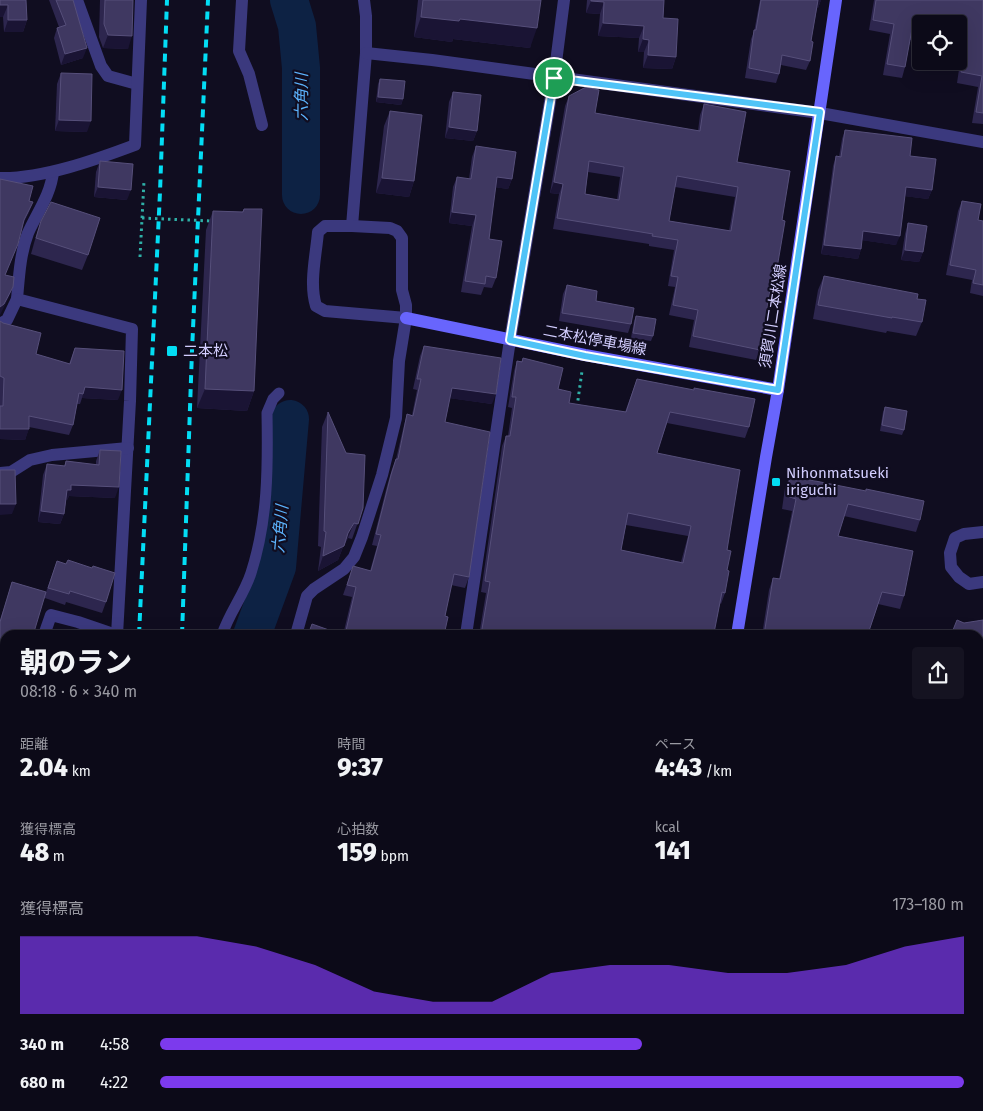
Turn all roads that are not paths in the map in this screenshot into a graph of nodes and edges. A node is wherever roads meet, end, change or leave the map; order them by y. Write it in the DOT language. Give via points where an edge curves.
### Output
graph roads {
  1 [pos="77,0"];
  2 [pos="141,0"];
  3 [pos="242,0"];
  4 [pos="364,0"];
  5 [pos="564,0"];
  6 [pos="836,0"];
  7 [pos="366,53"];
  8 [pos="554,78"];
  9 [pos="137,84"];
  10 [pos="820,112"];
  11 [pos="262,125"];
  12 [pos="983,142"];
  13 [pos="52,172"];
  14 [pos="0,178"];
  15 [pos="352,226"];
  16 [pos="17,299"];
  17 [pos="406,318"];
  18 [pos="0,324"];
  19 [pos="510,340"];
  20 [pos="778,390"];
  21 [pos="279,393"];
  22 [pos="128,448"];
  23 [pos="0,472"];
  24 [pos="983,532"];
  25 [pos="983,582"];
  26 [pos="46,630"];
  27 [pos="102,630"];
  28 [pos="117,630"];
  29 [pos="224,630"];
  30 [pos="297,630"];
  31 [pos="467,630"];
  32 [pos="738,630"];
  1 -- 9 [label="street" via="101,66 108,76"];
  2 -- 9 [label="street"];
  3 -- 11 [label="street" via="239,51 249,74"];
  4 -- 7 [label="street"];
  5 -- 8 [label="street"];
  6 -- 10 [label="main road, 須賀川二本松線"];
  7 -- 8 [label="street"];
  7 -- 15 [label="street"];
  8 -- 10 [label="street"];
  8 -- 19 [label="street"];
  9 -- 13 [label="street" via="135,145"];
  10 -- 12 [label="street"];
  10 -- 20 [label="main road, 須賀川二本松線"];
  13 -- 14 [label="street" via="23,178"];
  13 -- 16 [label="street" via="52,184 28,234 20,266"];
  15 -- 17 [label="street" via="390,228 402,238 402,290"];
  15 -- 17 [label="street" via="325,226 318,232 313,286 316,306 325,311"];
  16 -- 18 [label="street" via="7,320"];
  16 -- 22 [label="street" via="132,329"];
  17 -- 19 [label="main road, 二本松停車場線"];
  17 -- 30 [label="street" via="399,361 396,418 362,536 354,557 344,569 307,596"];
  19 -- 20 [label="main road, 二本松停車場線"];
  19 -- 31 [label="street"];
  20 -- 32 [label="main road, 須賀川二本松線"];
  21 -- 29 [label="lane" via="273,398 267,413 265,509 257,550 240,602"];
  22 -- 23 [label="street" via="52,455 30,460 11,472"];
  22 -- 28 [label="street"];
  24 -- 25 [label="street" via="955,538 950,553 951,567 959,578 969,584"];
  26 -- 27 [label="street" via="51,615"];
}
